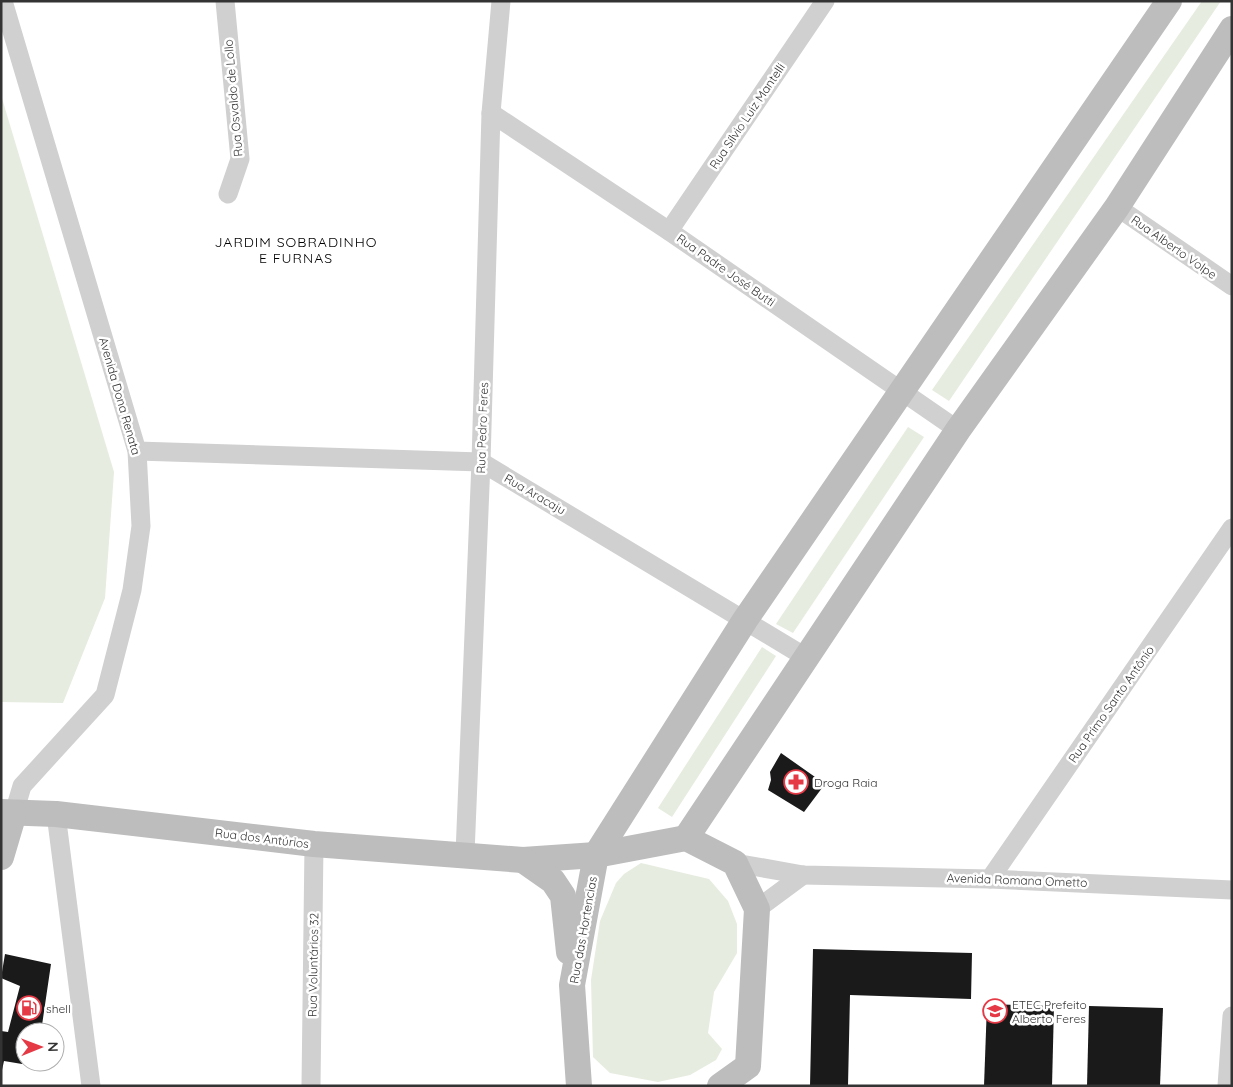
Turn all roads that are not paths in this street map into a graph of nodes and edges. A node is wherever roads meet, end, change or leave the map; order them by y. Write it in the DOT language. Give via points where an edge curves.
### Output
graph roads {
  1 [pos="3,1"];
  2 [pos="225,1"];
  3 [pos="501,1"];
  4 [pos="825,1"];
  5 [pos="1169,1"];
  6 [pos="1232,29"];
  7 [pos="491,113"];
  8 [pos="228,194"];
  9 [pos="1117,207"];
  10 [pos="669,231"];
  11 [pos="1232,286"];
  12 [pos="902,392"];
  13 [pos="958,430"];
  14 [pos="137,451"];
  15 [pos="481,462"];
  16 [pos="1232,528"];
  17 [pos="745,620"];
  18 [pos="806,658"];
  19 [pos="8,813"];
  20 [pos="56,814"];
  21 [pos="686,838"];
  22 [pos="314,844"];
  23 [pos="465,854"];
  24 [pos="596,855"];
  25 [pos="1,857"];
  26 [pos="523,860"];
  27 [pos="735,863"];
  28 [pos="803,875"];
  29 [pos="990,879"];
  30 [pos="1232,890"];
  31 [pos="757,909"];
  32 [pos="572,985"];
  33 [pos="1232,1016"];
  34 [pos="578,1076"];
  35 [pos="748,1076"];
  36 [pos="91,1086"];
  37 [pos="311,1086"];
  38 [pos="601,1086"];
  39 [pos="720,1086"];
  40 [pos="1227,1086"];
  1 -- 14 [label="street, Avenida Dona Renata"];
  2 -- 8 [label="street, Rua Osvaldo de Lollo" via="240,159"];
  3 -- 7 [label="street, Rua Pedro Feres"];
  4 -- 10 [label="street, Rua Sílvio Luiz Mantelli"];
  5 -- 12 [label="street"];
  6 -- 9 [label="street"];
  7 -- 10 [label="street, Rua Padre José Butti"];
  7 -- 15 [label="street, Rua Pedro Feres"];
  9 -- 11 [label="street, Rua Alberto Volpe"];
  9 -- 13 [label="street"];
  10 -- 12 [label="street, Rua Padre José Butti"];
  12 -- 13 [label="street, Rua Padre José Butti"];
  12 -- 17 [label="street"];
  13 -- 18 [label="street"];
  14 -- 15 [label="street, Rua Aracaju"];
  14 -- 19 [label="street, Avenida Dona Renata" via="141,526 132,590 105,695 22,786"];
  15 -- 17 [label="street, Rua Aracaju"];
  15 -- 23 [label="street, Rua Pedro Feres"];
  16 -- 29 [label="street, Rua Primo Santo Antônio"];
  17 -- 18 [label="street, Rua Aracaju"];
  17 -- 24 [label="street"];
  18 -- 21 [label="street"];
  19 -- 20 [label="street, Rua dos Antúrios"];
  19 -- 25 [label="street, Avenida Dona Renata"];
  20 -- 22 [label="street, Rua dos Antúrios"];
  20 -- 36 [label="street"];
  21 -- 24 [label="street, Rua dos Antúrios"];
  21 -- 27 [label="street"];
  22 -- 23 [label="street, Rua dos Antúrios"];
  22 -- 37 [label="street, Rua Voluntários 32"];
  23 -- 26 [label="street, Rua dos Antúrios"];
  24 -- 26 [label="street, Rua dos Antúrios"];
  24 -- 32 [label="street, Rua das Hortencias"];
  26 -- 32 [label="street, Rua dos Antúrios" via="553,881 563,896"];
  27 -- 28 [label="street, Avenida Romana Ometto"];
  27 -- 31 [label="street"];
  28 -- 29 [label="street, Avenida Romana Ometto"];
  28 -- 31 [label="street"];
  29 -- 30 [label="street, Avenida Romana Ometto"];
  31 -- 35 [label="street"];
  32 -- 34 [label="street, Rua das Hortencias"];
  33 -- 40 [label="street"];
  34 -- 38 [label="street"];
  35 -- 39 [label="street"];
}
